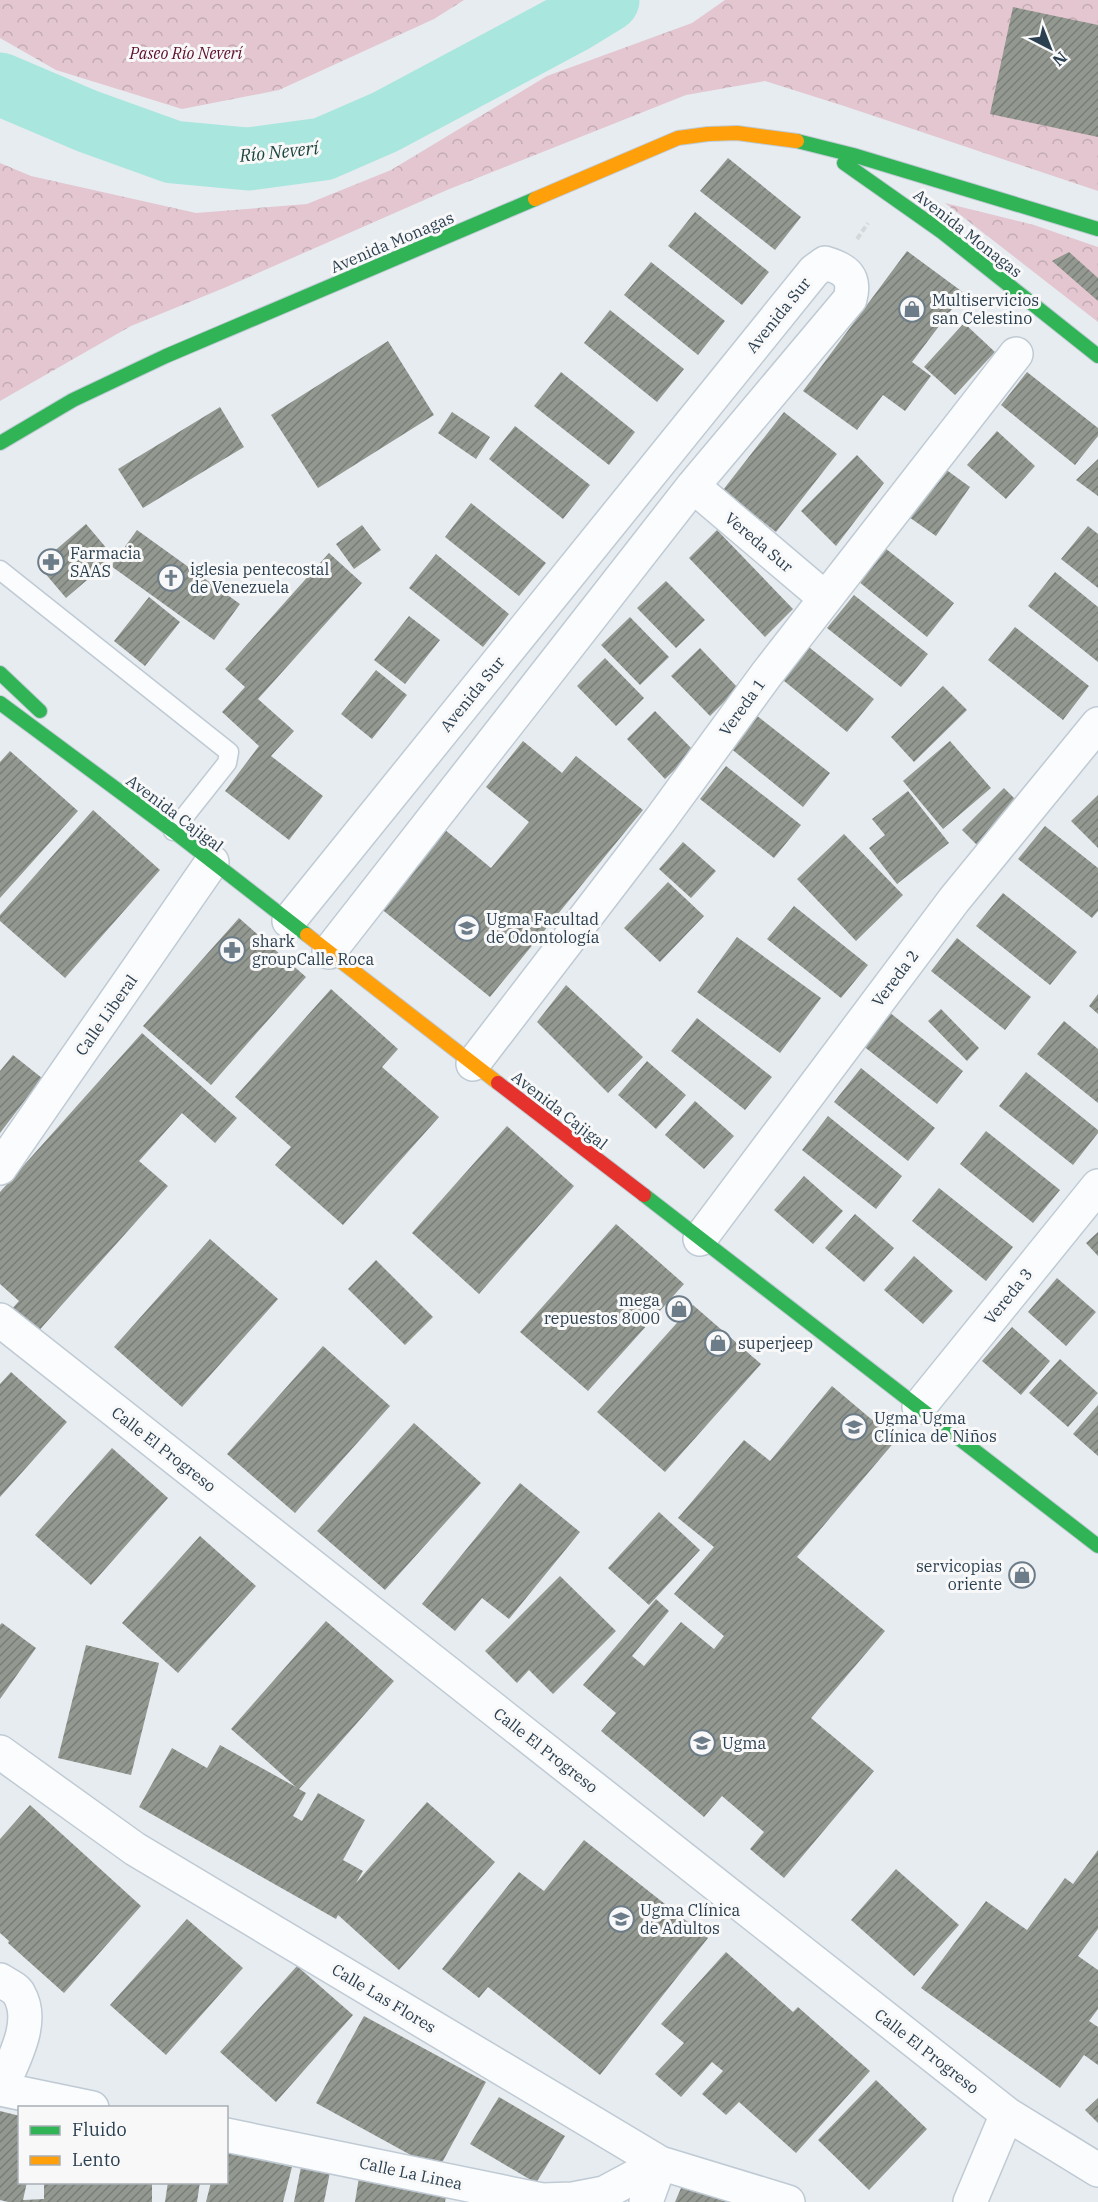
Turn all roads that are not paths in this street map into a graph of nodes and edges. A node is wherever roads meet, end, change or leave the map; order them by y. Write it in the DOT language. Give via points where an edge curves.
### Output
graph roads {
  1 [pos="813,143"];
  2 [pos="1098,229"];
  3 [pos="1016,354"];
  4 [pos="1098,356"];
  5 [pos="0,443"];
  6 [pos="693,486"];
  7 [pos="0,570"];
  8 [pos="825,598"];
  9 [pos="0,673"];
  10 [pos="0,703"];
  11 [pos="47,718"];
  12 [pos="1098,724"];
  13 [pos="64,734"];
  14 [pos="149,813"];
  15 [pos="173,831"];
  16 [pos="212,862"];
  17 [pos="289,921"];
  18 [pos="329,952"];
  19 [pos="473,1064"];
  20 [pos="0,1168"];
  21 [pos="1098,1186"];
  22 [pos="700,1239"];
  23 [pos="0,1320"];
  24 [pos="919,1407"];
  25 [pos="1098,1546"];
  26 [pos="0,1752"];
  27 [pos="0,1980"];
  28 [pos="1,2089"];
  29 [pos="82,2106"];
  30 [pos="1007,2114"];
  31 [pos="228,2135"];
  32 [pos="660,2163"];
  33 [pos="1098,2170"];
  34 [pos="646,2202"];
  35 [pos="788,2202"];
  36 [pos="970,2202"];
  1 -- 2 [label="main road, Avenida Monagas"];
  1 -- 4 [label="main road, Avenida Monagas" via="942,232"];
  1 -- 5 [label="main road, Avenida Monagas" via="734,131 678,138 166,356 73,399"];
  3 -- 8 [label="street, Vereda 1"];
  6 -- 8 [label="street, Vereda Sur"];
  6 -- 17 [label="street, Avenida Sur" via="850,299 850,278 837,266 825,263 814,271"];
  6 -- 18 [label="street"];
  7 -- 15 [label="lane" via="229,752 227,763"];
  8 -- 19 [label="street, Vereda 1"];
  9 -- 11 [label="main road"];
  10 -- 14 [label="main road, Avenida Cajigal"];
  12 -- 22 [label="street, Vereda 2" via="954,900"];
  13 -- 14 [label="main road"];
  14 -- 15 [label="main road, Avenida Cajigal"];
  15 -- 16 [label="main road, Avenida Cajigal"];
  16 -- 17 [label="main road, Avenida Cajigal"];
  16 -- 20 [label="street, Calle Liberal"];
  17 -- 18 [label="main road, Avenida Cajigal"];
  18 -- 19 [label="main road, Avenida Cajigal"];
  19 -- 22 [label="main road, Avenida Cajigal"];
  21 -- 24 [label="street, Vereda 3"];
  22 -- 24 [label="main road, Avenida Cajigal"];
  23 -- 30 [label="street, Calle El Progreso"];
  24 -- 25 [label="main road, Avenida Cajigal"];
  26 -- 32 [label="street, Calle Las Flores" via="135,1849"];
  27 -- 28 [label="street" via="19,1993 25,2012 24,2031"];
  28 -- 29 [label="street"];
  30 -- 33 [label="street, Calle El Progreso"];
  30 -- 36 [label="street"];
  31 -- 32 [label="street, Calle La Linea" via="542,2200 604,2193"];
  32 -- 34 [label="street"];
  32 -- 35 [label="street, Calle Las Flores"];
}
